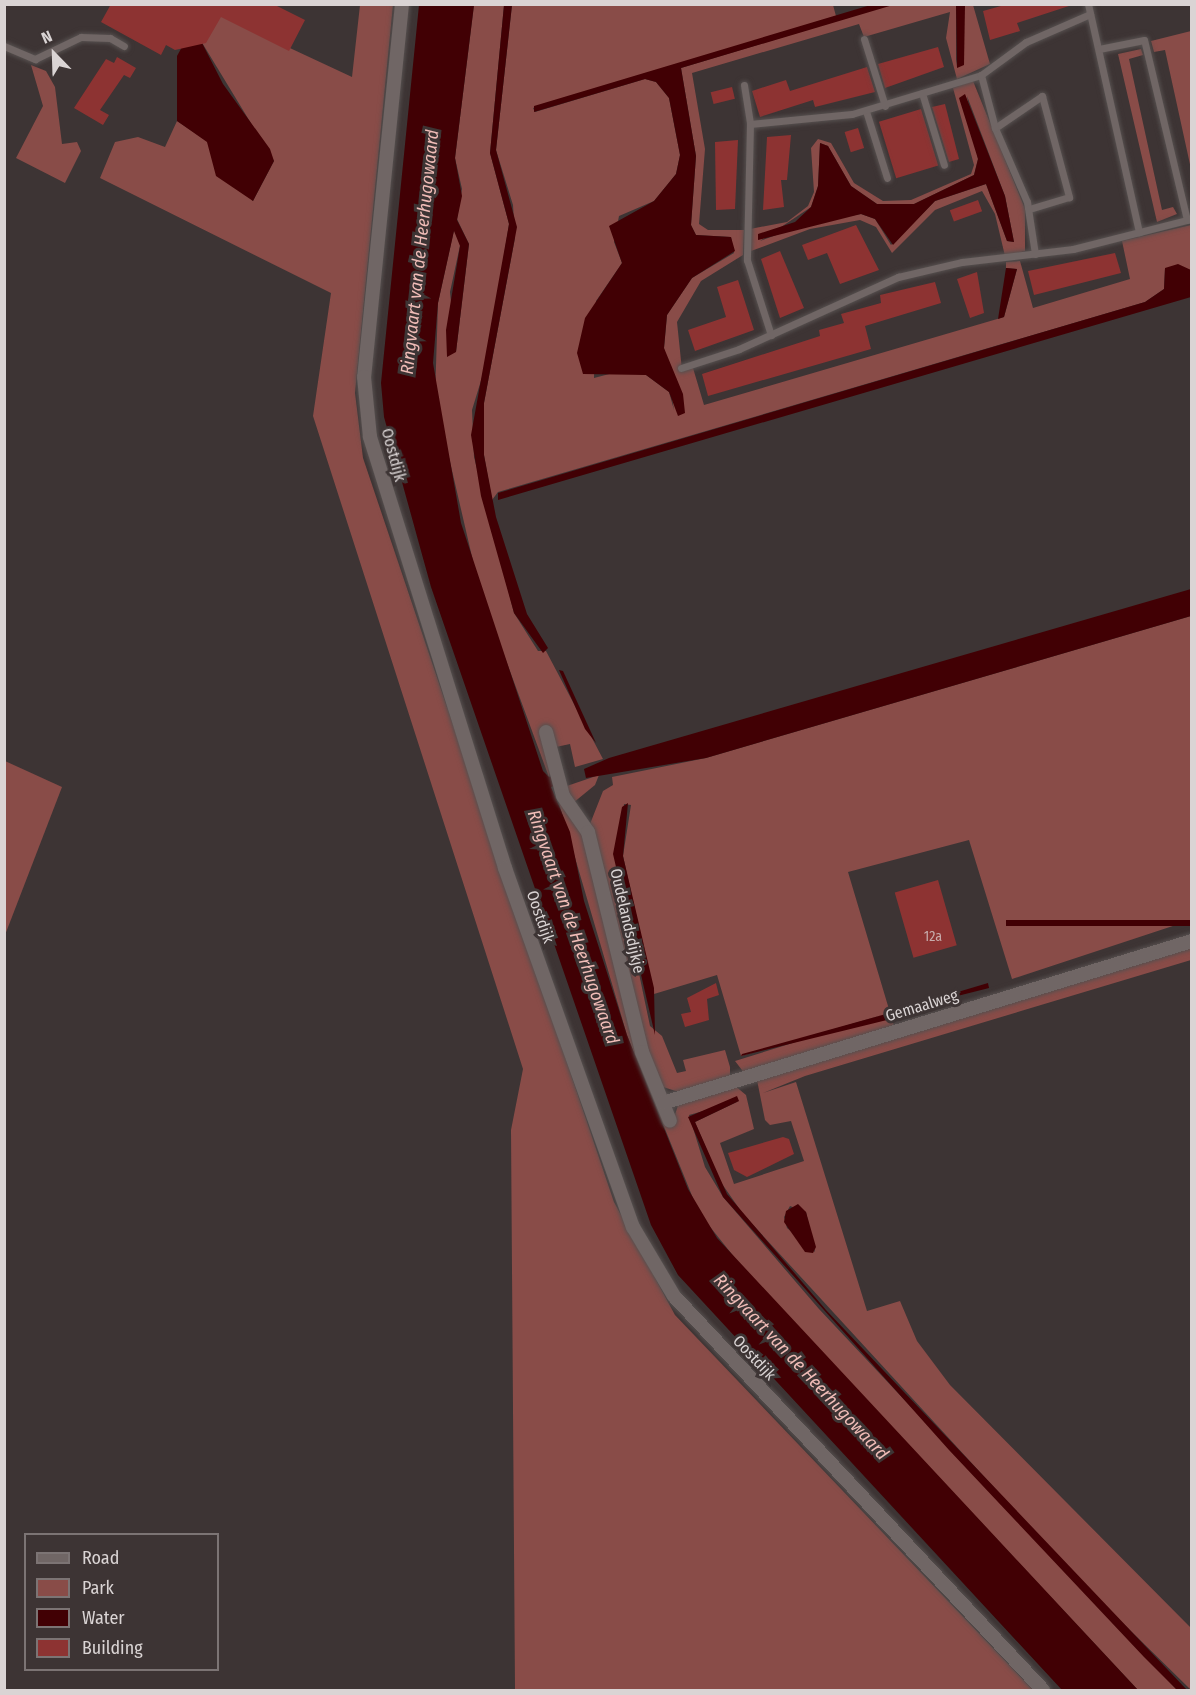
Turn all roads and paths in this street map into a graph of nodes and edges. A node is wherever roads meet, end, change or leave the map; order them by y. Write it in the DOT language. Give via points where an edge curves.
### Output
graph roads {
  1 [pos="402,4"];
  2 [pos="1088,4"];
  3 [pos="1090,14"];
  4 [pos="864,39"];
  5 [pos="4,46"];
  6 [pos="124,46"];
  7 [pos="1099,49"];
  8 [pos="981,75"];
  9 [pos="744,85"];
  10 [pos="922,93"];
  11 [pos="885,106"];
  12 [pos="866,111"];
  13 [pos="750,124"];
  14 [pos="995,128"];
  15 [pos="944,165"];
  16 [pos="887,178"];
  17 [pos="1029,209"];
  18 [pos="1140,232"];
  19 [pos="1035,254"];
  20 [pos="771,335"];
  21 [pos="681,368"];
  22 [pos="546,732"];
  23 [pos="1191,941"];
  24 [pos="663,1103"];
  25 [pos="670,1121"];
  26 [pos="1043,1690"];
  1 -- 26 [label="street, Oostdijk" via="364,377 370,437 502,857 633,1227 674,1296"];
  2 -- 3 [label="lane"];
  3 -- 7 [label="lane"];
  3 -- 8 [label="lane" via="1026,42"];
  4 -- 11 [label="lane"];
  5 -- 6 [label="lane" via="35,59 81,37 110,38"];
  7 -- 18 [label="lane"];
  7 -- 18 [label="lane" via="1144,40 1187,220"];
  8 -- 10 [label="lane"];
  8 -- 14 [label="lane"];
  9 -- 13 [label="lane"];
  10 -- 11 [label="lane"];
  10 -- 15 [label="lane"];
  11 -- 12 [label="lane"];
  12 -- 13 [label="lane"];
  12 -- 16 [label="lane"];
  13 -- 20 [label="lane" via="747,260"];
  14 -- 17 [label="lane"];
  14 -- 17 [label="lane" via="1042,96 1069,197"];
  17 -- 19 [label="lane"];
  18 -- 19 [label="lane"];
  19 -- 20 [label="lane" via="953,264 898,277"];
  20 -- 21 [label="lane"];
  22 -- 24 [label="street, Oudelandsdijkje" via="558,780 588,832 636,1030"];
  23 -- 24 [label="street, Gemaalweg"];
  24 -- 25 [label="street, Oudelandsdijkje"];
}
